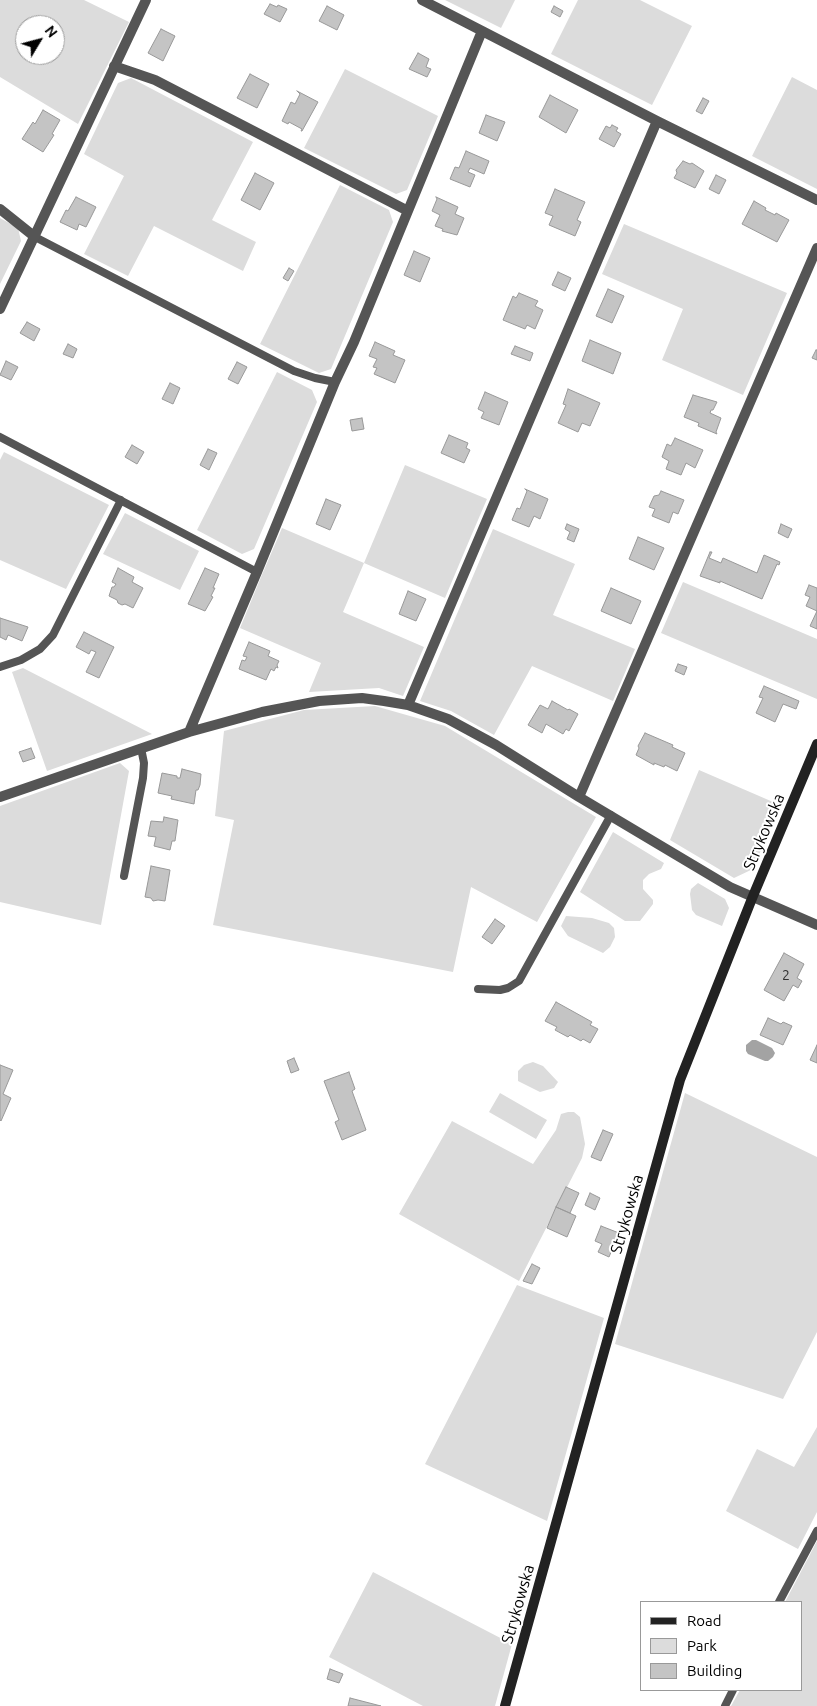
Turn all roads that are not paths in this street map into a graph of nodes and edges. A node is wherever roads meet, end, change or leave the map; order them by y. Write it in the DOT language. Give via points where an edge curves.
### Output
graph roads {
  1 [pos="146,0"];
  2 [pos="422,0"];
  3 [pos="482,31"];
  4 [pos="114,66"];
  5 [pos="657,120"];
  6 [pos="817,200"];
  7 [pos="0,209"];
  8 [pos="408,211"];
  9 [pos="35,237"];
  10 [pos="817,248"];
  11 [pos="0,310"];
  12 [pos="335,382"];
  13 [pos="0,437"];
  14 [pos="121,500"];
  15 [pos="257,572"];
  16 [pos="0,667"];
  17 [pos="408,705"];
  18 [pos="189,732"];
  19 [pos="817,744"];
  20 [pos="141,748"];
  21 [pos="0,797"];
  22 [pos="579,797"];
  23 [pos="611,815"];
  24 [pos="124,876"];
  25 [pos="753,896"];
  26 [pos="817,924"];
  27 [pos="478,989"];
  28 [pos="817,1531"];
  29 [pos="780,1601"];
  30 [pos="732,1691"];
  31 [pos="505,1706"];
  32 [pos="725,1706"];
  1 -- 4 [label="street"];
  2 -- 3 [label="street"];
  3 -- 5 [label="street"];
  3 -- 8 [label="street"];
  4 -- 8 [label="street" via="155,80"];
  4 -- 9 [label="street"];
  5 -- 6 [label="street"];
  5 -- 17 [label="street"];
  7 -- 9 [label="street"];
  8 -- 12 [label="street"];
  9 -- 11 [label="street"];
  9 -- 12 [label="lane" via="294,371"];
  10 -- 22 [label="street"];
  12 -- 15 [label="street"];
  13 -- 14 [label="lane"];
  14 -- 15 [label="lane"];
  14 -- 16 [label="lane" via="54,635 40,649"];
  15 -- 18 [label="street"];
  17 -- 18 [label="street" via="362,698 319,701 262,712"];
  17 -- 22 [label="street" via="448,719"];
  18 -- 20 [label="street"];
  19 -- 25 [label="street, Strykowska"];
  20 -- 21 [label="street"];
  20 -- 24 [label="lane" via="143,778"];
  22 -- 23 [label="street"];
  23 -- 25 [label="street" via="730,887"];
  23 -- 27 [label="lane" via="519,981 500,990"];
  25 -- 26 [label="street"];
  25 -- 31 [label="street, Strykowska" via="680,1080"];
  28 -- 29 [label="lane"];
  30 -- 32 [label="lane"];
}
